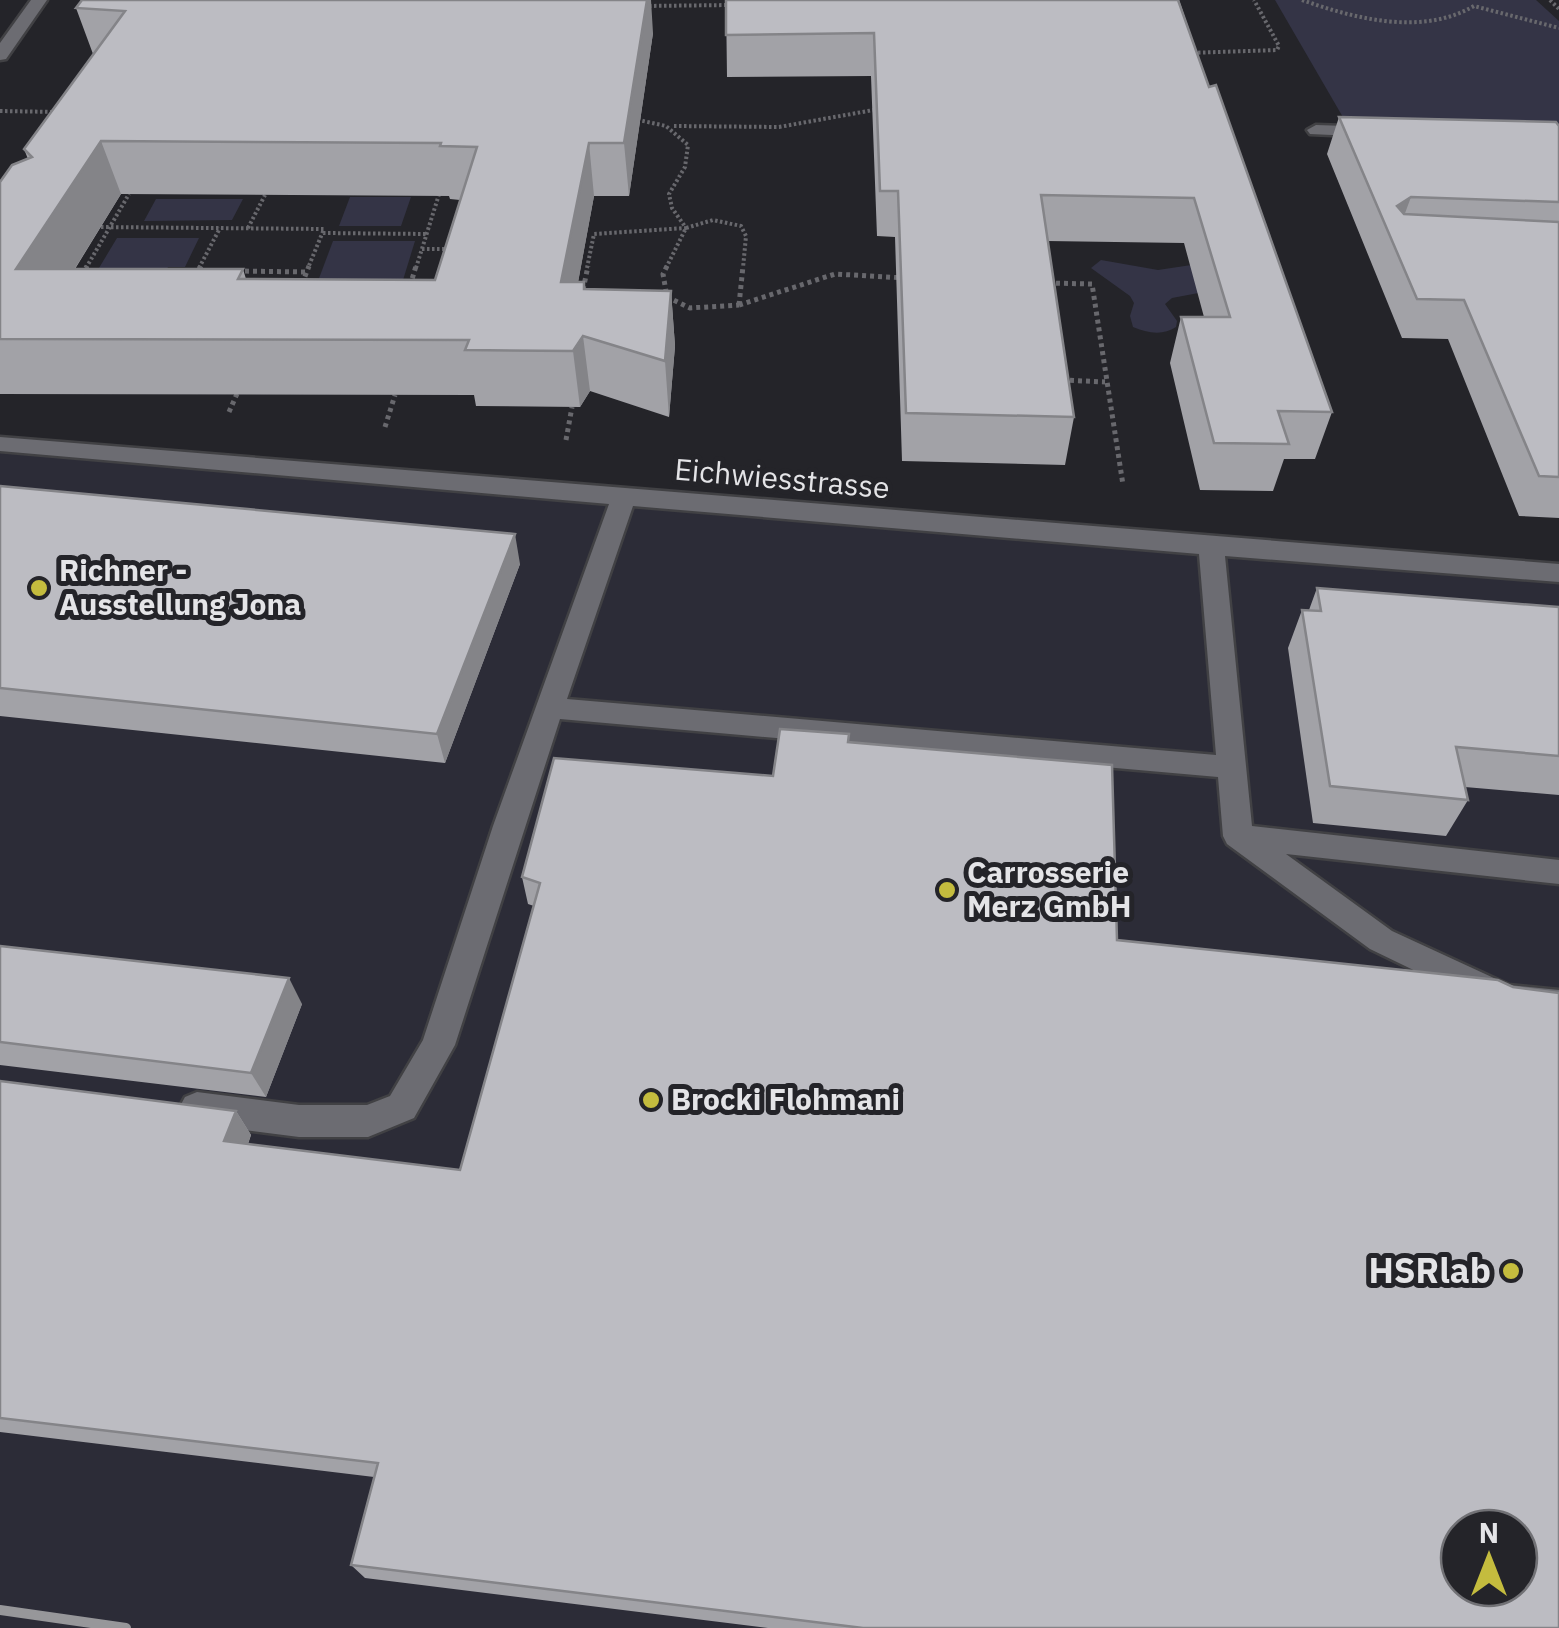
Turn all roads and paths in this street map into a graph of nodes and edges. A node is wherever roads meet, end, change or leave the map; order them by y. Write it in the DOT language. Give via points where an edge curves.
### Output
graph roads {
  1 [pos="40,0"];
  2 [pos="1254,0"];
  3 [pos="1302,0"];
  4 [pos="1464,0"];
  5 [pos="1550,0"];
  6 [pos="657,3"];
  7 [pos="743,4"];
  8 [pos="640,6"];
  9 [pos="1474,6"];
  10 [pos="1559,9"];
  11 [pos="1559,28"];
  12 [pos="1188,53"];
  13 [pos="0,55"];
  14 [pos="882,109"];
  15 [pos="0,111"];
  16 [pos="58,112"];
  17 [pos="632,118"];
  18 [pos="670,126"];
  19 [pos="1316,130"];
  20 [pos="1392,133"];
  21 [pos="429,181"];
  22 [pos="129,194"];
  23 [pos="265,195"];
  24 [pos="91,228"];
  25 [pos="110,228"];
  26 [pos="220,228"];
  27 [pos="248,228"];
  28 [pos="686,228"];
  29 [pos="323,232"];
  30 [pos="427,234"];
  31 [pos="422,249"];
  32 [pos="463,249"];
  33 [pos="198,270"];
  34 [pos="216,271"];
  35 [pos="234,271"];
  36 [pos="307,272"];
  37 [pos="82,276"];
  38 [pos="918,279"];
  39 [pos="1036,282"];
  40 [pos="192,284"];
  41 [pos="309,288"];
  42 [pos="404,289"];
  43 [pos="566,290"];
  44 [pos="583,290"];
  45 [pos="740,306"];
  46 [pos="580,307"];
  47 [pos="246,374"];
  48 [pos="1050,380"];
  49 [pos="1106,382"];
  50 [pos="222,427"];
  51 [pos="0,444"];
  52 [pos="623,498"];
  53 [pos="1112,538"];
  54 [pos="1212,547"];
  55 [pos="1559,573"];
  56 [pos="551,708"];
  57 [pos="1233,768"];
  58 [pos="1238,836"];
  59 [pos="1559,872"];
  60 [pos="1559,1004"];
  61 [pos="168,1105"];
  1 -- 13 [label="street"];
  2 -- 12 [label="path" via="1276,50"];
  3 -- 9 [label="path" via="1330,12 1431,21 1461,16"];
  4 -- 9 [label="path"];
  5 -- 10 [label="path"];
  6 -- 7 [label="path"];
  6 -- 8 [label="path"];
  9 -- 11 [label="path"];
  14 -- 18 [label="path" via="779,127"];
  15 -- 16 [label="path"];
  17 -- 18 [label="path"];
  18 -- 28 [label="path" via="690,148 668,199"];
  19 -- 20 [label="street"];
  21 -- 30 [label="path" via="444,181"];
  22 -- 25 [label="path"];
  23 -- 27 [label="path"];
  24 -- 25 [label="path"];
  25 -- 26 [label="path"];
  25 -- 37 [label="path"];
  26 -- 27 [label="path"];
  26 -- 33 [label="path"];
  27 -- 29 [label="path"];
  28 -- 44 [label="path" via="594,234"];
  28 -- 45 [label="path" via="713,220 741,226 746,236"];
  28 -- 45 [label="path" via="663,274 667,297 690,308"];
  29 -- 30 [label="path"];
  29 -- 36 [label="path"];
  30 -- 31 [label="path"];
  31 -- 32 [label="path"];
  31 -- 42 [label="path" via="410,289"];
  33 -- 34 [label="path"];
  33 -- 40 [label="path"];
  35 -- 36 [label="path"];
  36 -- 41 [label="path" via="300,288"];
  38 -- 45 [label="path" via="836,274"];
  39 -- 49 [label="path" via="1092,284"];
  43 -- 44 [label="path"];
  44 -- 46 [label="path"];
  47 -- 50 [label="path"];
  48 -- 49 [label="path"];
  49 -- 53 [label="path" via="1130,521"];
  51 -- 52 [label="street, Eichwiesstrasse"];
  52 -- 53 [label="street, Eichwiesstrasse"];
  52 -- 56 [label="street"];
  53 -- 54 [label="street, Eichwiesstrasse"];
  54 -- 55 [label="street, Eichwiesstrasse"];
  54 -- 57 [label="street"];
  56 -- 57 [label="street"];
  56 -- 61 [label="street" via="438,1046 402,1107 368,1121 299,1121"];
  57 -- 58 [label="street"];
  58 -- 59 [label="street"];
  58 -- 60 [label="street" via="1382,940 1506,999"];
}
